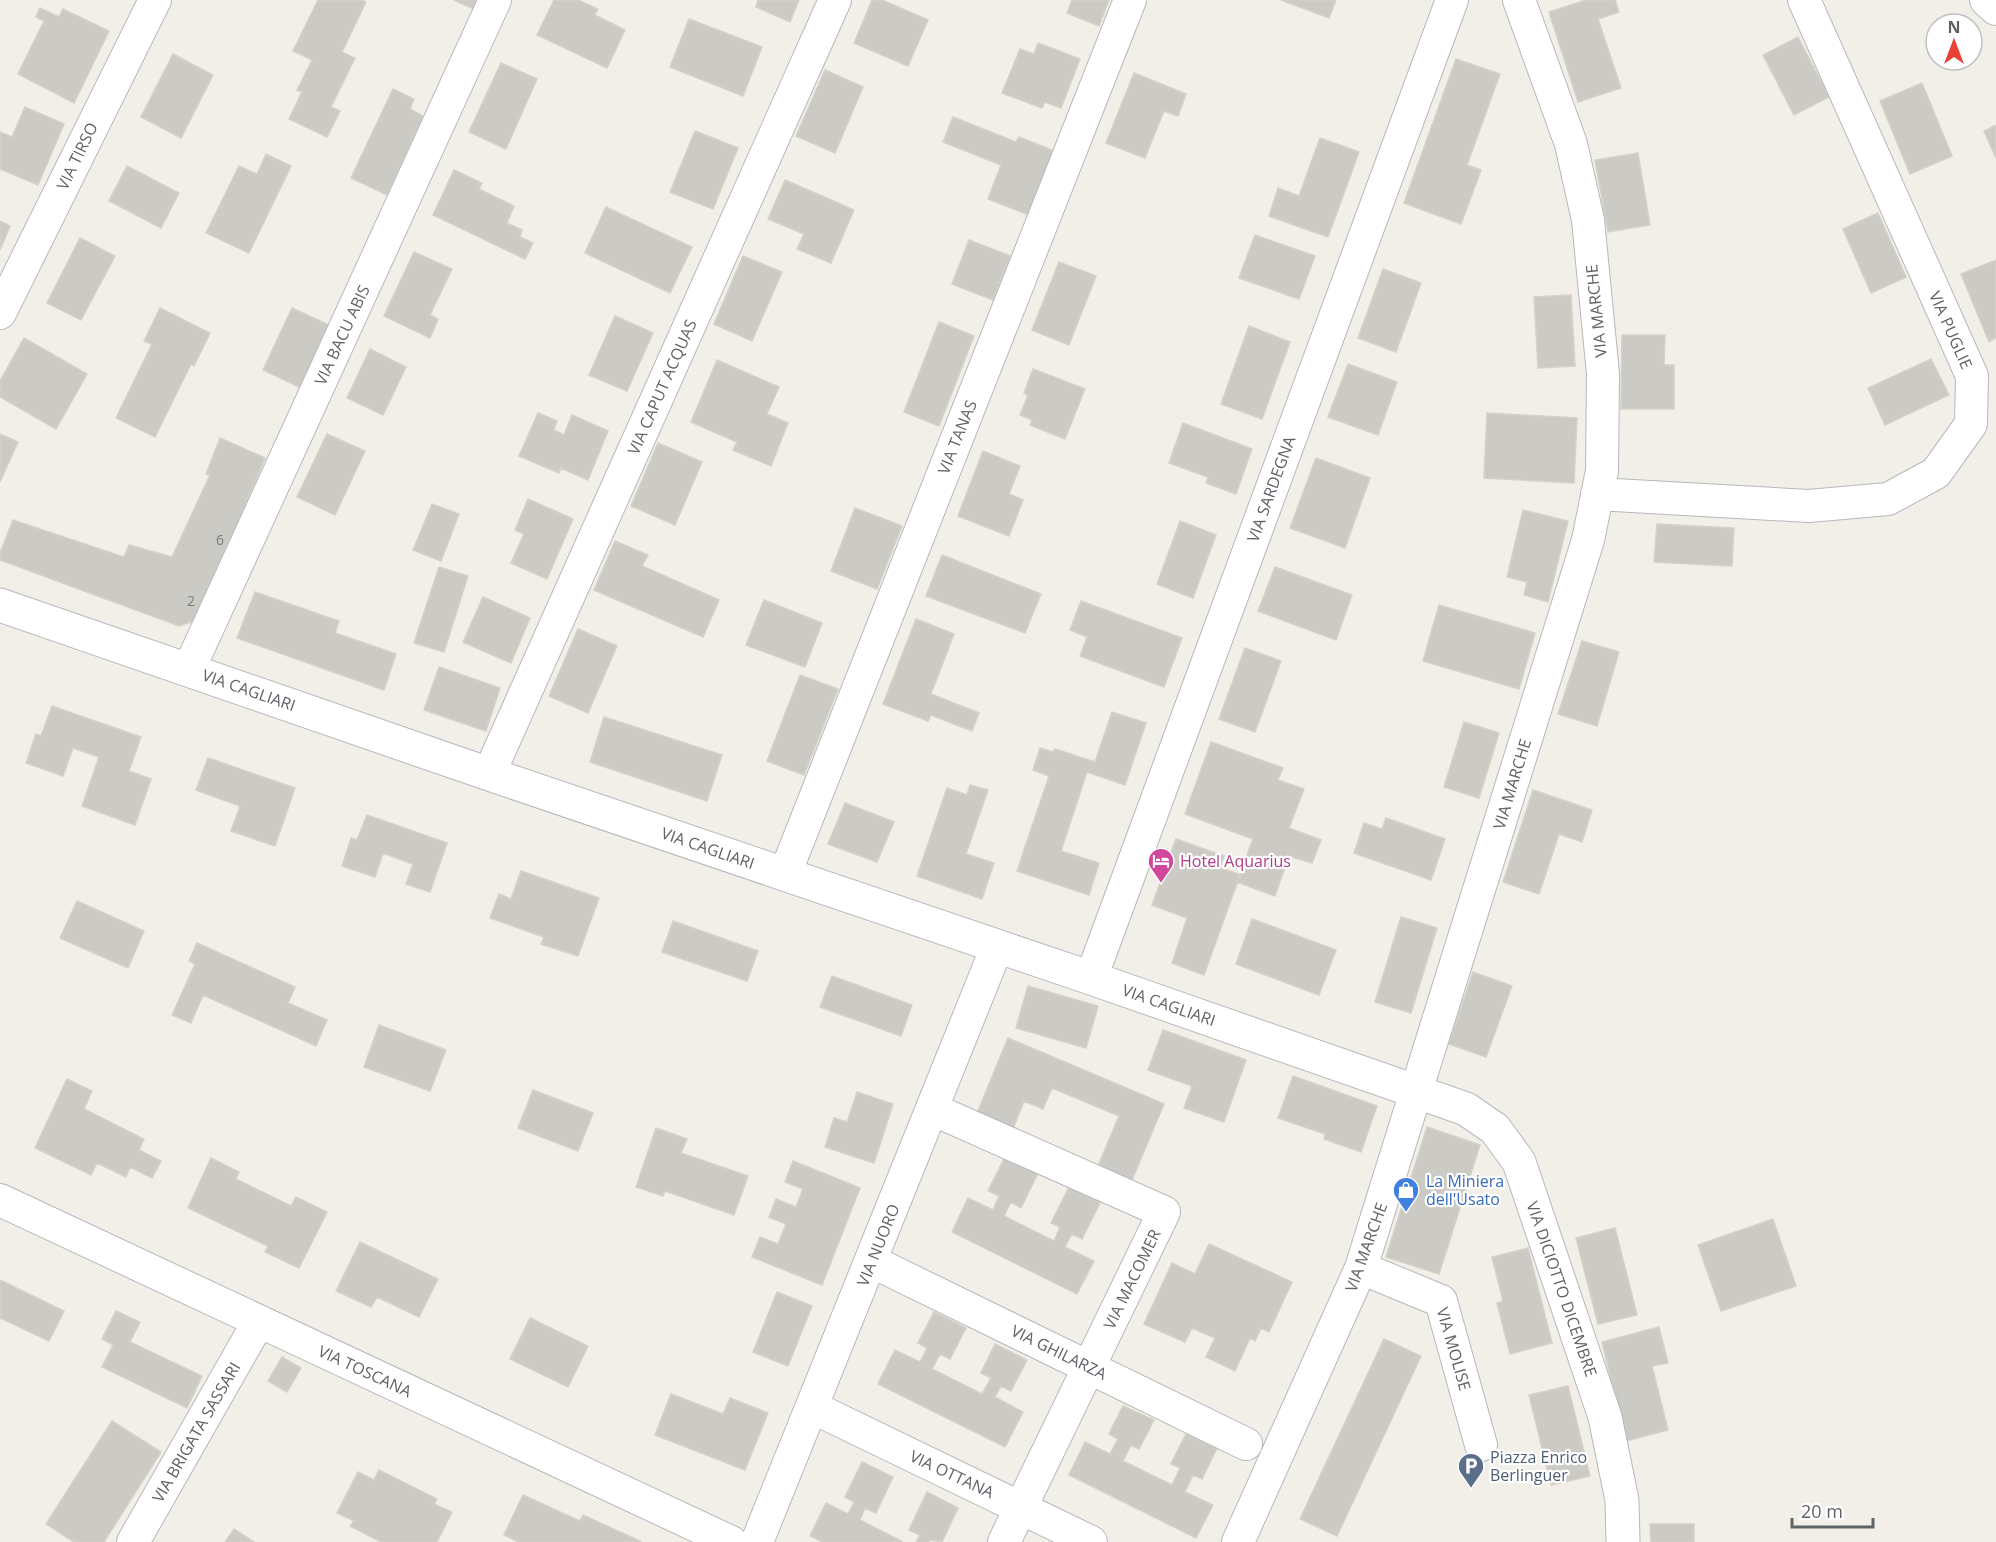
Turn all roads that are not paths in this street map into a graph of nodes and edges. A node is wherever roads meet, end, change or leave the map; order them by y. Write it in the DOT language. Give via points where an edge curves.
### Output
graph roads {
  1 [pos="155,0"];
  2 [pos="495,0"];
  3 [pos="835,0"];
  4 [pos="1130,0"];
  5 [pos="1452,0"];
  6 [pos="1519,0"];
  7 [pos="1804,0"];
  8 [pos="1986,0"];
  9 [pos="1996,9"];
  10 [pos="0,313"];
  11 [pos="1597,494"];
  12 [pos="0,605"];
  13 [pos="189,669"];
  14 [pos="489,774"];
  15 [pos="785,874"];
  16 [pos="997,947"];
  17 [pos="1091,978"];
  18 [pos="1417,1091"];
  19 [pos="932,1109"];
  20 [pos="0,1200"];
  21 [pos="872,1261"];
  22 [pos="1361,1268"];
  23 [pos="259,1321"];
  24 [pos="1090,1366"];
  25 [pos="812,1407"];
  26 [pos="1246,1444"];
  27 [pos="1481,1445"];
  28 [pos="1021,1507"];
  29 [pos="133,1542"];
  30 [pos="731,1542"];
  31 [pos="758,1542"];
  32 [pos="1004,1542"];
  33 [pos="1091,1542"];
  34 [pos="1238,1542"];
  35 [pos="1623,1542"];
  1 -- 10 [label="street, VIA TIRSO"];
  2 -- 13 [label="street, VIA BACU ABIS"];
  3 -- 14 [label="street, VIA CAPUT ACQUAS"];
  4 -- 15 [label="street, VIA TANAS"];
  5 -- 17 [label="street, VIA SARDEGNA"];
  6 -- 11 [label="street, VIA MARCHE" via="1571,144 1588,220 1603,374 1602,471"];
  7 -- 11 [label="street, VIA PUGLIE" via="1972,376 1971,424 1936,473 1888,499 1809,506"];
  8 -- 9 [label="street"];
  11 -- 18 [label="street, VIA MARCHE" via="1588,540"];
  12 -- 13 [label="street, VIA CAGLIARI"];
  13 -- 14 [label="street, VIA CAGLIARI"];
  14 -- 15 [label="street, VIA CAGLIARI"];
  15 -- 16 [label="street, VIA CAGLIARI"];
  16 -- 17 [label="street, VIA CAGLIARI"];
  16 -- 19 [label="street, VIA NUORO"];
  17 -- 18 [label="street, VIA CAGLIARI"];
  18 -- 22 [label="street, VIA MARCHE"];
  18 -- 35 [label="street, VIA DICIOTTO DICEMBRE" via="1466,1108 1496,1129 1519,1162 1605,1417 1622,1500"];
  19 -- 21 [label="street, VIA NUORO"];
  19 -- 24 [label="street, VIA MACOMER" via="1164,1212"];
  20 -- 23 [label="street, VIA TOSCANA"];
  21 -- 24 [label="street, VIA GHILARZA"];
  21 -- 25 [label="street, VIA NUORO"];
  22 -- 27 [label="street, VIA MOLISE" via="1441,1301"];
  22 -- 34 [label="street, VIA MARCHE"];
  23 -- 29 [label="street, VIA BRIGATA SASSARI"];
  23 -- 30 [label="street, VIA TOSCANA"];
  24 -- 26 [label="street, VIA GHILARZA"];
  24 -- 28 [label="street, VIA MACOMER"];
  25 -- 28 [label="street, VIA OTTANA"];
  25 -- 31 [label="street, VIA NUORO"];
  28 -- 32 [label="street, VIA MACOMER"];
  28 -- 33 [label="street, VIA OTTANA"];
}
